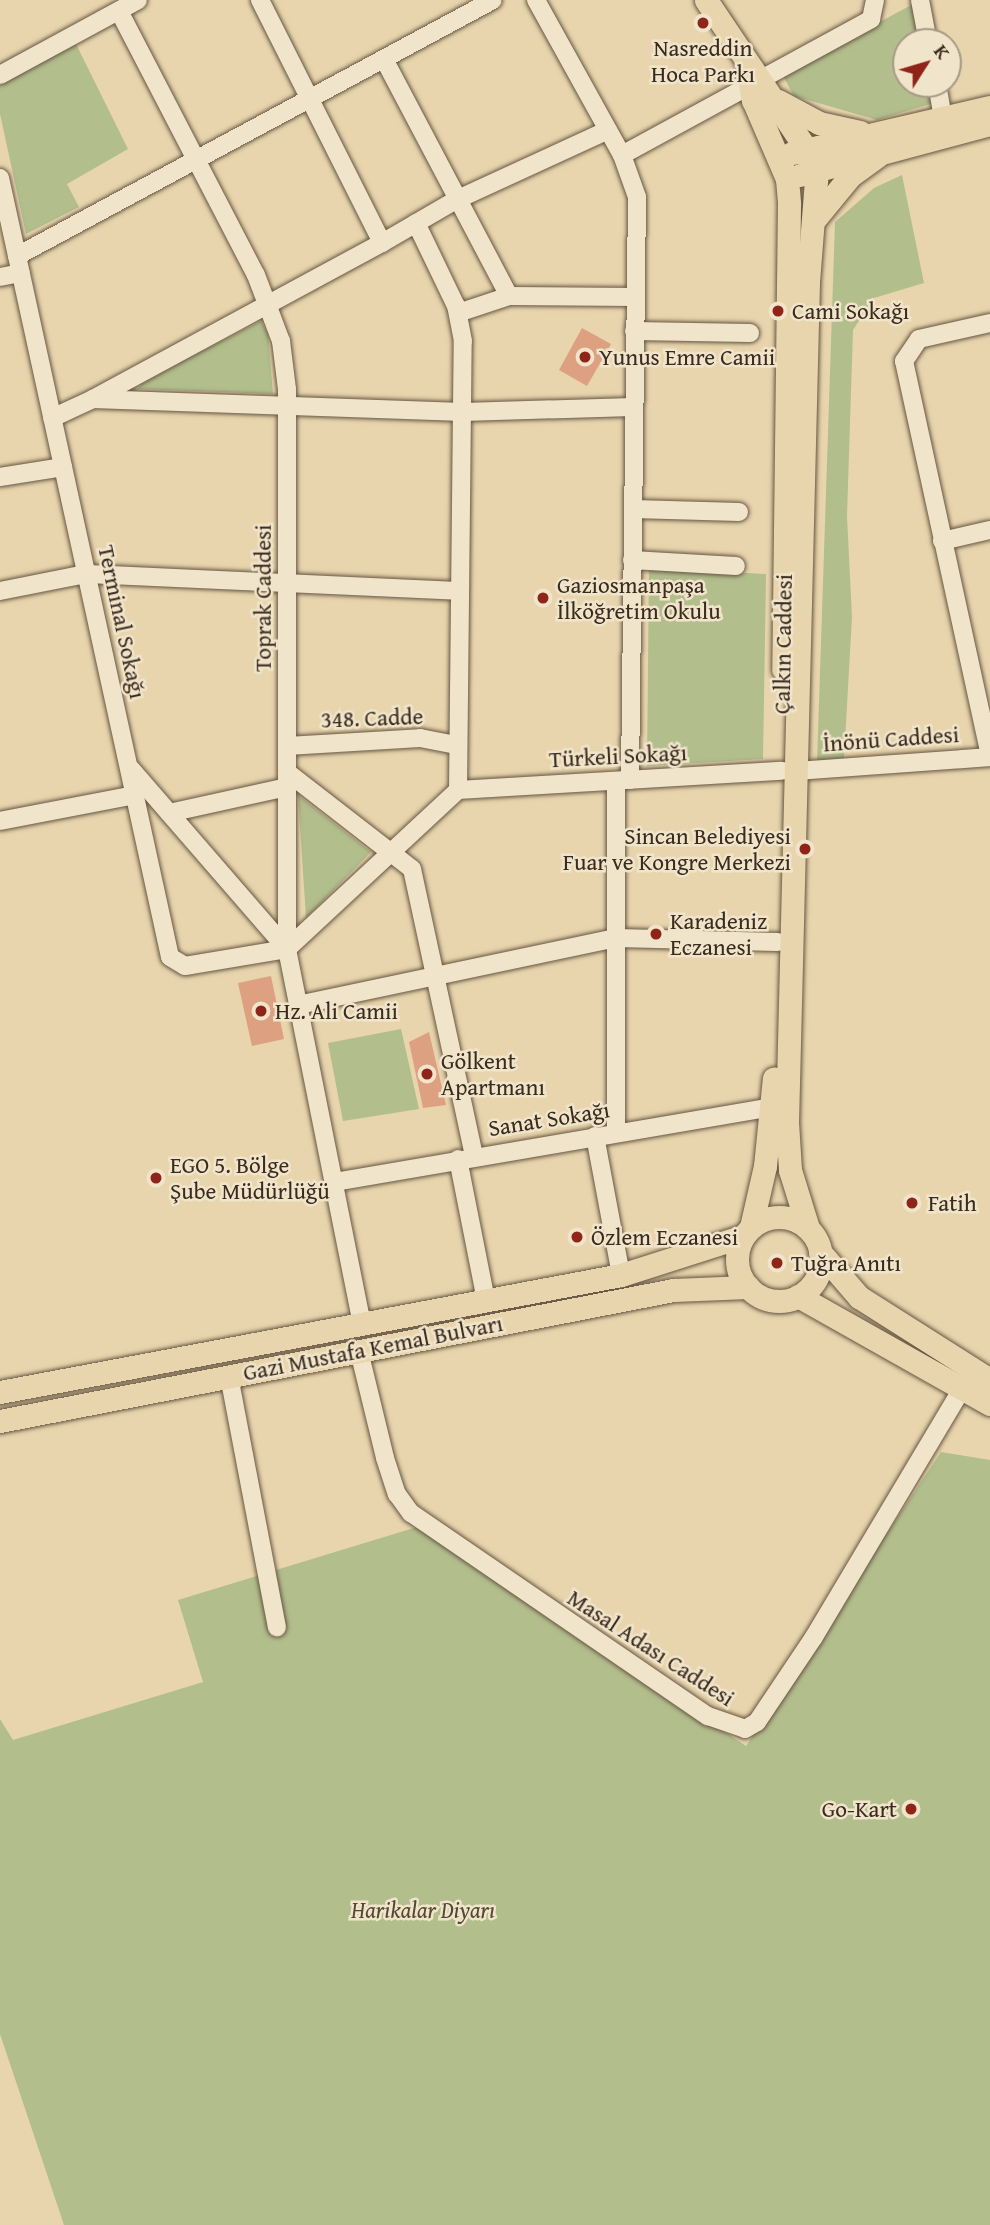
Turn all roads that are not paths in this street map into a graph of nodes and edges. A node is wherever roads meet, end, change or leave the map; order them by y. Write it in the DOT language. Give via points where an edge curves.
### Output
graph roads {
  1 [pos="138,0"];
  2 [pos="260,0"];
  3 [pos="493,0"];
  4 [pos="706,0"];
  5 [pos="920,0"];
  6 [pos="538,1"];
  7 [pos="876,3"];
  8 [pos="118,11"];
  9 [pos="925,28"];
  10 [pos="384,59"];
  11 [pos="0,75"];
  12 [pos="752,78"];
  13 [pos="940,98"];
  14 [pos="309,99"];
  15 [pos="774,99"];
  16 [pos="990,107"];
  17 [pos="943,117"];
  18 [pos="990,124"];
  19 [pos="608,130"];
  20 [pos="867,133"];
  21 [pos="893,145"];
  22 [pos="622,155"];
  23 [pos="779,156"];
  24 [pos="196,159"];
  25 [pos="810,160"];
  26 [pos="0,178"];
  27 [pos="787,179"];
  28 [pos="456,200"];
  29 [pos="814,220"];
  30 [pos="416,223"];
  31 [pos="382,243"];
  32 [pos="19,264"];
  33 [pos="0,277"];
  34 [pos="509,296"];
  35 [pos="635,297"];
  36 [pos="269,305"];
  37 [pos="458,313"];
  38 [pos="990,323"];
  39 [pos="634,331"];
  40 [pos="750,333"];
  41 [pos="93,398"];
  42 [pos="633,407"];
  43 [pos="287,409"];
  44 [pos="463,412"];
  45 [pos="52,418"];
  46 [pos="63,467"];
  47 [pos="0,477"];
  48 [pos="633,509"];
  49 [pos="739,512"];
  50 [pos="990,530"];
  51 [pos="942,541"];
  52 [pos="632,560"];
  53 [pos="736,566"];
  54 [pos="86,574"];
  55 [pos="287,582"];
  56 [pos="0,591"];
  57 [pos="460,591"];
  58 [pos="457,745"];
  59 [pos="287,746"];
  60 [pos="990,756"];
  61 [pos="128,766"];
  62 [pos="788,771"];
  63 [pos="287,780"];
  64 [pos="623,780"];
  65 [pos="458,790"];
  66 [pos="135,795"];
  67 [pos="169,813"];
  68 [pos="0,821"];
  69 [pos="393,851"];
  70 [pos="616,938"];
  71 [pos="778,942"];
  72 [pos="287,949"];
  73 [pos="436,976"];
  74 [pos="299,1004"];
  75 [pos="772,1107"];
  76 [pos="616,1133"];
  77 [pos="594,1136"];
  78 [pos="466,1158"];
  79 [pos="334,1182"];
  80 [pos="808,1228"];
  81 [pos="747,1231"];
  82 [pos="820,1252"];
  83 [pos="621,1275"];
  84 [pos="748,1287"];
  85 [pos="798,1296"];
  86 [pos="486,1301"];
  87 [pos="362,1324"];
  88 [pos="359,1351"];
  89 [pos="229,1376"];
  90 [pos="990,1380"];
  91 [pos="963,1387"];
  92 [pos="0,1392"];
  93 [pos="990,1404"];
  94 [pos="0,1421"];
  95 [pos="277,1627"];
  1 -- 8 [label="street"];
  2 -- 14 [label="street"];
  3 -- 10 [label="street"];
  4 -- 12 [label="main road, Çalkın Caddesi"];
  5 -- 9 [label="street"];
  6 -- 19 [label="street"];
  7 -- 12 [label="street"];
  8 -- 11 [label="street"];
  8 -- 24 [label="street, Toprak Caddesi"];
  10 -- 14 [label="street"];
  10 -- 28 [label="street"];
  12 -- 15 [label="main road, Çalkın Caddesi"];
  12 -- 22 [label="street"];
  12 -- 23 [label="main road, Çalkın Caddesi"];
  13 -- 17 [label="street"];
  14 -- 24 [label="street"];
  14 -- 31 [label="street"];
  15 -- 20 [label="main road, Çalkın Caddesi" via="819,123"];
  15 -- 25 [label="main road, Çalkın Caddesi"];
  16 -- 17 [label="main road"];
  17 -- 20 [label="main road"];
  18 -- 21 [label="main road"];
  19 -- 22 [label="street"];
  19 -- 28 [label="street"];
  20 -- 25 [label="main road"];
  21 -- 25 [label="main road"];
  21 -- 29 [label="main road" via="850,176"];
  22 -- 35 [label="street" via="637,197"];
  23 -- 25 [label="main road"];
  23 -- 27 [label="main road, Çalkın Caddesi"];
  24 -- 32 [label="street"];
  24 -- 36 [label="street, Toprak Caddesi"];
  25 -- 27 [label="main road"];
  25 -- 29 [label="main road, Çalkın Caddesi"];
  26 -- 32 [label="street, Terminal Sokağı"];
  27 -- 62 [label="main road, Çalkın Caddesi"];
  28 -- 30 [label="street"];
  28 -- 34 [label="street"];
  29 -- 62 [label="main road, Çalkın Caddesi"];
  30 -- 31 [label="street"];
  30 -- 37 [label="street"];
  31 -- 36 [label="street"];
  32 -- 33 [label="street"];
  32 -- 45 [label="street, Terminal Sokağı"];
  34 -- 35 [label="street"];
  34 -- 37 [label="street"];
  35 -- 39 [label="street"];
  36 -- 41 [label="street"];
  36 -- 43 [label="street, Toprak Caddesi" via="284,352"];
  37 -- 44 [label="street"];
  38 -- 51 [label="street" via="923,337 910,346 904,365"];
  39 -- 40 [label="street"];
  39 -- 42 [label="street"];
  41 -- 43 [label="street"];
  41 -- 45 [label="street"];
  42 -- 44 [label="street"];
  42 -- 48 [label="street"];
  43 -- 44 [label="street"];
  43 -- 55 [label="street, Toprak Caddesi"];
  44 -- 57 [label="street"];
  45 -- 46 [label="street, Terminal Sokağı"];
  46 -- 47 [label="street"];
  46 -- 54 [label="street, Terminal Sokağı"];
  48 -- 49 [label="street"];
  48 -- 52 [label="street"];
  50 -- 51 [label="street"];
  51 -- 60 [label="street"];
  52 -- 53 [label="street"];
  52 -- 64 [label="street"];
  54 -- 55 [label="street"];
  54 -- 56 [label="street"];
  54 -- 61 [label="street, Terminal Sokağı"];
  55 -- 57 [label="street"];
  55 -- 59 [label="street, Toprak Caddesi"];
  57 -- 58 [label="street"];
  58 -- 59 [label="street, 348. Cadde" via="420,738"];
  58 -- 65 [label="street"];
  59 -- 63 [label="street, Toprak Caddesi"];
  60 -- 62 [label="street, İnönü Caddesi"];
  61 -- 66 [label="street, Terminal Sokağı"];
  61 -- 67 [label="street"];
  62 -- 64 [label="street, Türkeli Sokağı"];
  62 -- 71 [label="main road, Çalkın Caddesi"];
  62 -- 80 [label="main road, Çalkın Caddesi" via="787,1122 790,1170"];
  63 -- 67 [label="street"];
  63 -- 69 [label="street"];
  63 -- 72 [label="street, Toprak Caddesi"];
  64 -- 65 [label="street, Türkeli Sokağı"];
  64 -- 70 [label="street"];
  65 -- 69 [label="street"];
  66 -- 68 [label="street"];
  66 -- 72 [label="street, Terminal Sokağı" via="176,964"];
  67 -- 72 [label="street"];
  69 -- 72 [label="street"];
  69 -- 73 [label="street" via="416,880"];
  70 -- 71 [label="street"];
  70 -- 73 [label="street"];
  70 -- 76 [label="street"];
  71 -- 75 [label="main road, Çalkın Caddesi"];
  72 -- 74 [label="street, Toprak Caddesi"];
  73 -- 74 [label="street"];
  73 -- 78 [label="street"];
  74 -- 79 [label="street, Toprak Caddesi"];
  75 -- 76 [label="street, Sanat Sokağı"];
  75 -- 81 [label="main road, Çalkın Caddesi"];
  76 -- 77 [label="street, Sanat Sokağı"];
  77 -- 78 [label="street, Sanat Sokağı"];
  77 -- 83 [label="street"];
  78 -- 79 [label="street, Sanat Sokağı"];
  78 -- 86 [label="street"];
  79 -- 87 [label="street, Toprak Caddesi"];
  80 -- 81 [label="main road" via="785,1217"];
  80 -- 82 [label="main road"];
  81 -- 83 [label="main road, Gazi Mustafa Kemal Bulvarı"];
  81 -- 84 [label="main road" via="737,1261"];
  82 -- 85 [label="main road" via="816,1278"];
  82 -- 90 [label="main road" via="859,1297"];
  83 -- 86 [label="main road, Gazi Mustafa Kemal Bulvarı"];
  84 -- 85 [label="main road" via="773,1301"];
  84 -- 88 [label="main road, Gazi Mustafa Kemal Bulvarı" via="673,1290"];
  85 -- 91 [label="main road"];
  86 -- 87 [label="main road, Gazi Mustafa Kemal Bulvarı"];
  87 -- 92 [label="main road, Gazi Mustafa Kemal Bulvarı"];
  88 -- 89 [label="main road, Gazi Mustafa Kemal Bulvarı"];
  88 -- 91 [label="street, Masal Adası Caddesi" via="385,1458 397,1494 411,1513 708,1716 745,1729 757,1722 814,1637"];
  89 -- 94 [label="main road, Gazi Mustafa Kemal Bulvarı"];
  89 -- 95 [label="street"];
  91 -- 93 [label="main road"];
}
